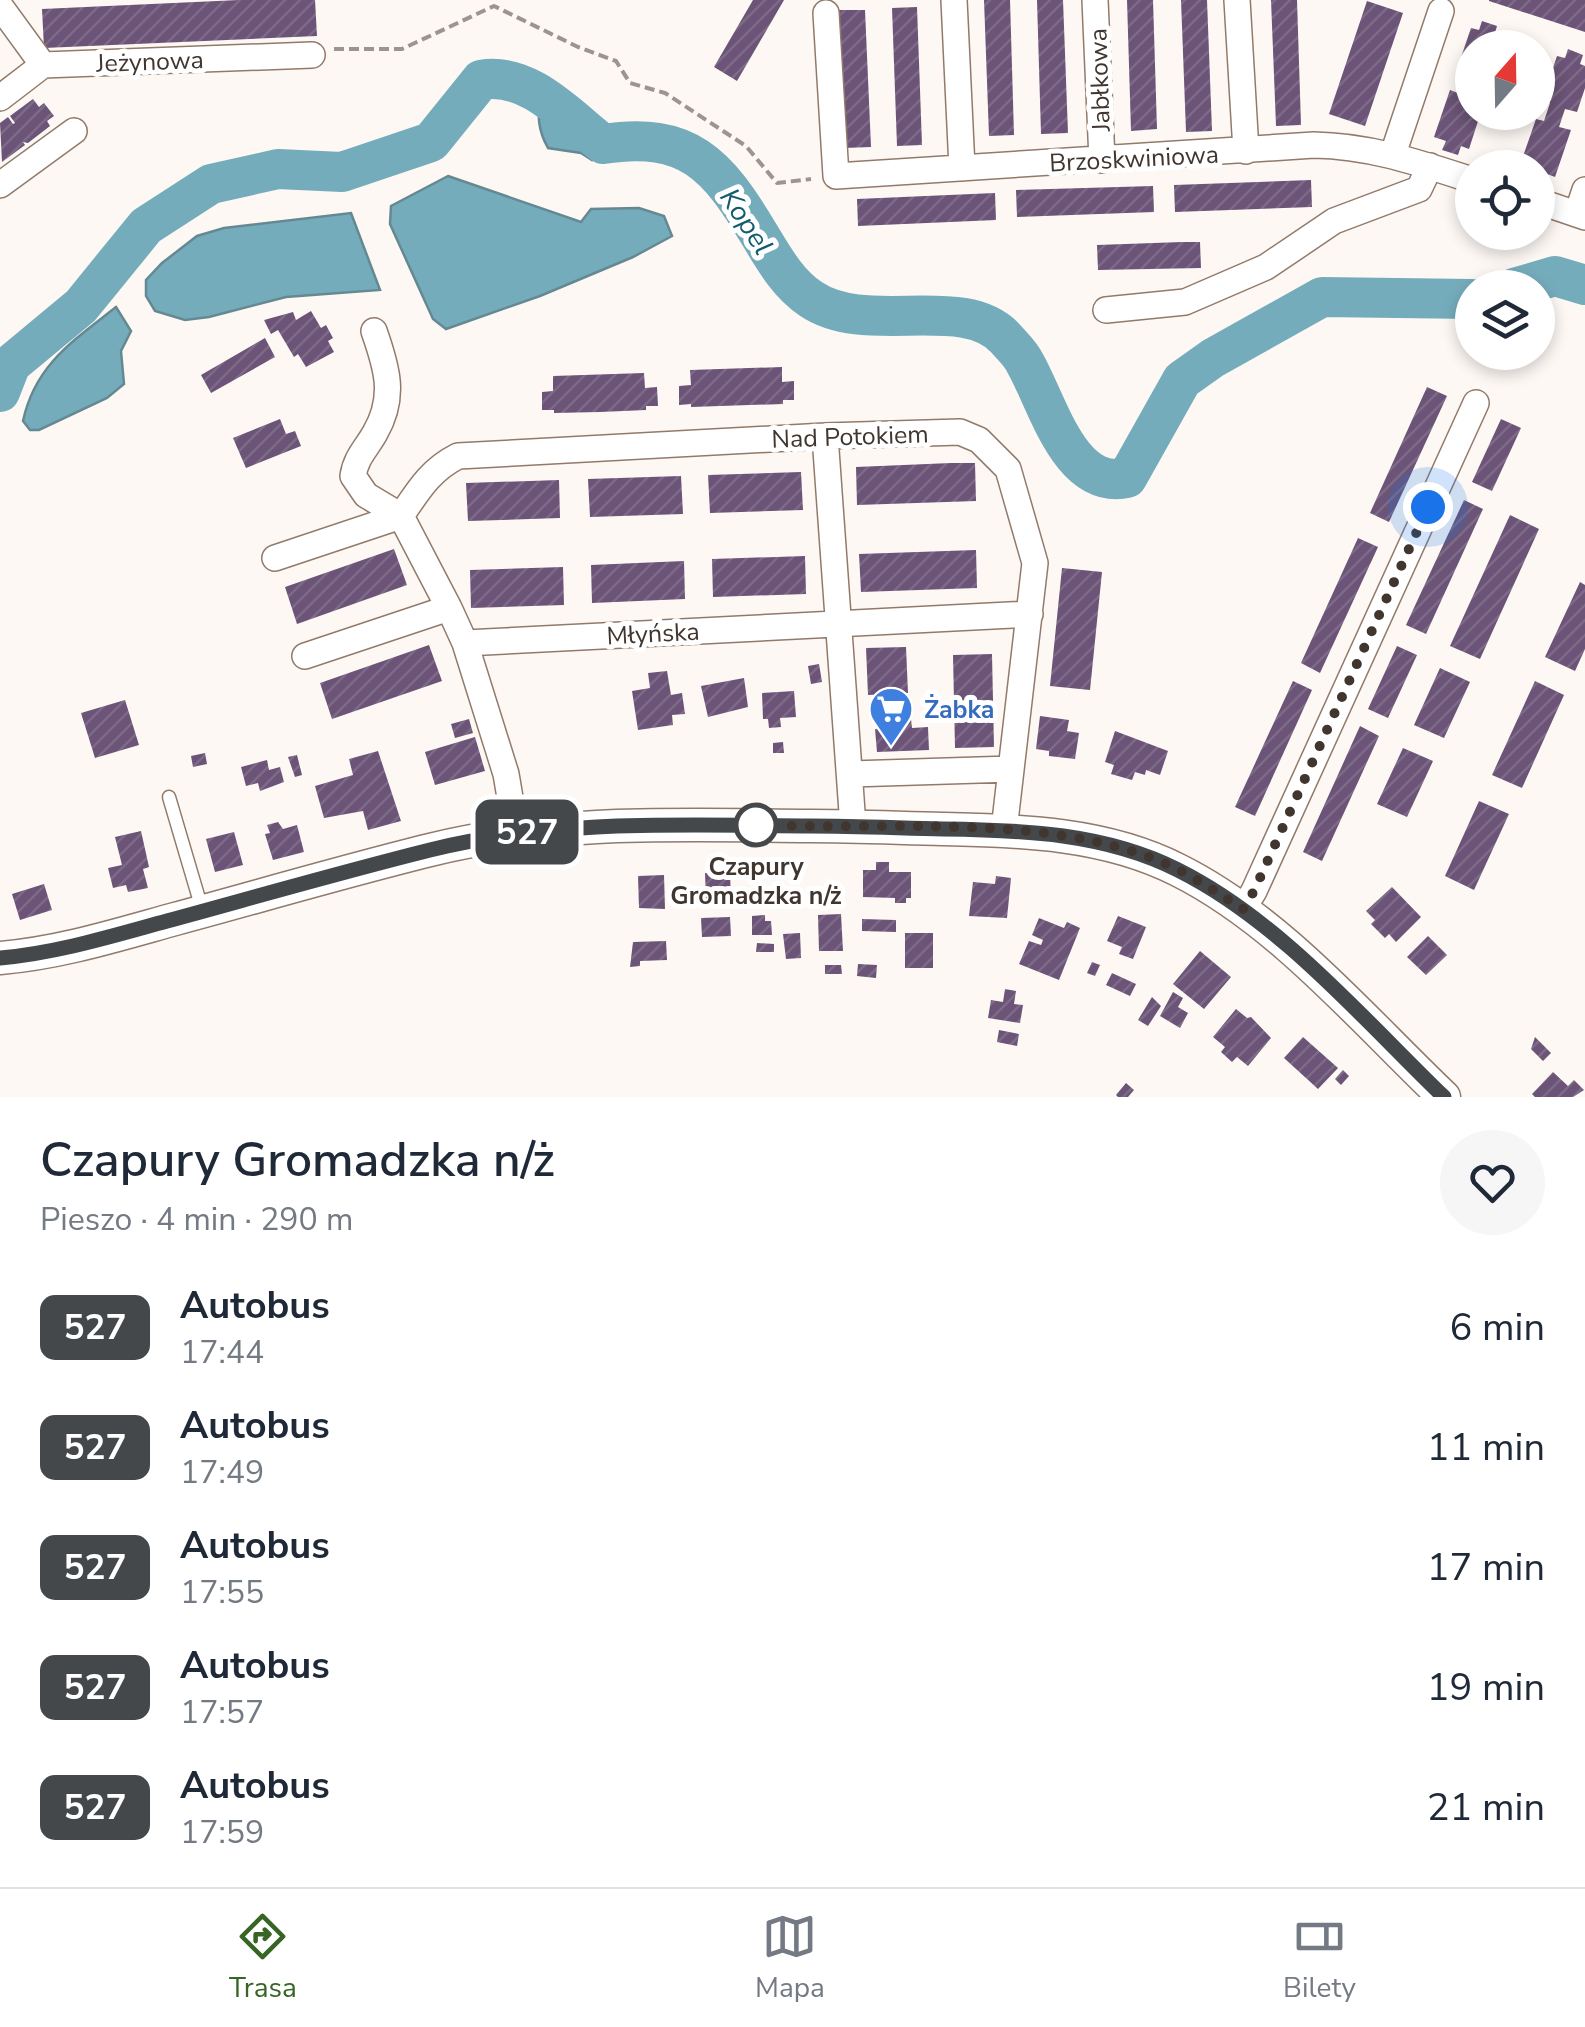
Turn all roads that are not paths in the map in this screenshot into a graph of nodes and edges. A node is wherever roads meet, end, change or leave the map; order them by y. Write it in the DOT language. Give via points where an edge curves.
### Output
graph roads {
  1 [pos="954,0"];
  2 [pos="1095,0"];
  3 [pos="1237,0"];
  4 [pos="0,6"];
  5 [pos="1442,11"];
  6 [pos="826,12"];
  7 [pos="312,55"];
  8 [pos="43,66"];
  9 [pos="0,98"];
  10 [pos="74,131"];
  11 [pos="1246,151"];
  12 [pos="1394,154"];
  13 [pos="1102,160"];
  14 [pos="1430,166"];
  15 [pos="962,168"];
  16 [pos="1455,174"];
  17 [pos="0,185"];
  18 [pos="1555,204"];
  19 [pos="1582,207"];
  20 [pos="1106,310"];
  21 [pos="374,331"];
  22 [pos="1476,403"];
  23 [pos="825,436"];
  24 [pos="401,516"];
  25 [pos="274,558"];
  26 [pos="448,608"];
  27 [pos="1030,614"];
  28 [pos="837,624"];
  29 [pos="465,643"];
  30 [pos="305,656"];
  31 [pos="1010,770"];
  32 [pos="850,774"];
  33 [pos="169,797"];
  34 [pos="854,826"];
  35 [pos="1004,830"];
  36 [pos="516,832"];
  37 [pos="1243,909"];
  38 [pos="203,912"];
  39 [pos="0,958"];
  40 [pos="1444,1097"];
  1 -- 15 [label="street"];
  2 -- 13 [label="street, Jabłkowa"];
  3 -- 11 [label="street"];
  4 -- 8 [label="street"];
  5 -- 12 [label="street"];
  6 -- 15 [label="street, Brzoskwiniowa" via="836,176"];
  7 -- 8 [label="street, Jeżynowa"];
  8 -- 9 [label="street"];
  10 -- 17 [label="street"];
  11 -- 12 [label="street, Brzoskwiniowa" via="1334,145"];
  11 -- 13 [label="street, Brzoskwiniowa"];
  12 -- 14 [label="street, Brzoskwiniowa"];
  13 -- 15 [label="street, Brzoskwiniowa"];
  14 -- 16 [label="street, Brzoskwiniowa"];
  14 -- 20 [label="street" via="1419,189 1334,220 1266,267 1185,302"];
  18 -- 19 [label="street"];
  21 -- 24 [label="street" via="389,399 353,476 366,495"];
  22 -- 37 [label="street"];
  23 -- 24 [label="street, Nad Potokiem" via="458,456 427,477"];
  23 -- 27 [label="street, Nad Potokiem" via="960,432 992,450 1008,469 1035,563"];
  23 -- 28 [label="street"];
  24 -- 25 [label="street"];
  24 -- 26 [label="street"];
  26 -- 29 [label="street"];
  26 -- 30 [label="street"];
  27 -- 28 [label="street, Młyńska"];
  27 -- 31 [label="street, Nad Potokiem"];
  28 -- 29 [label="street, Młyńska"];
  28 -- 32 [label="street"];
  29 -- 36 [label="street" via="506,774"];
  31 -- 32 [label="street"];
  31 -- 35 [label="street, Nad Potokiem"];
  32 -- 34 [label="street"];
  33 -- 38 [label="lane"];
  34 -- 35 [label="street"];
  34 -- 36 [label="street"];
  35 -- 37 [label="street" via="1139,854"];
  36 -- 38 [label="street"];
  37 -- 40 [label="street"];
  38 -- 39 [label="street"];
}
